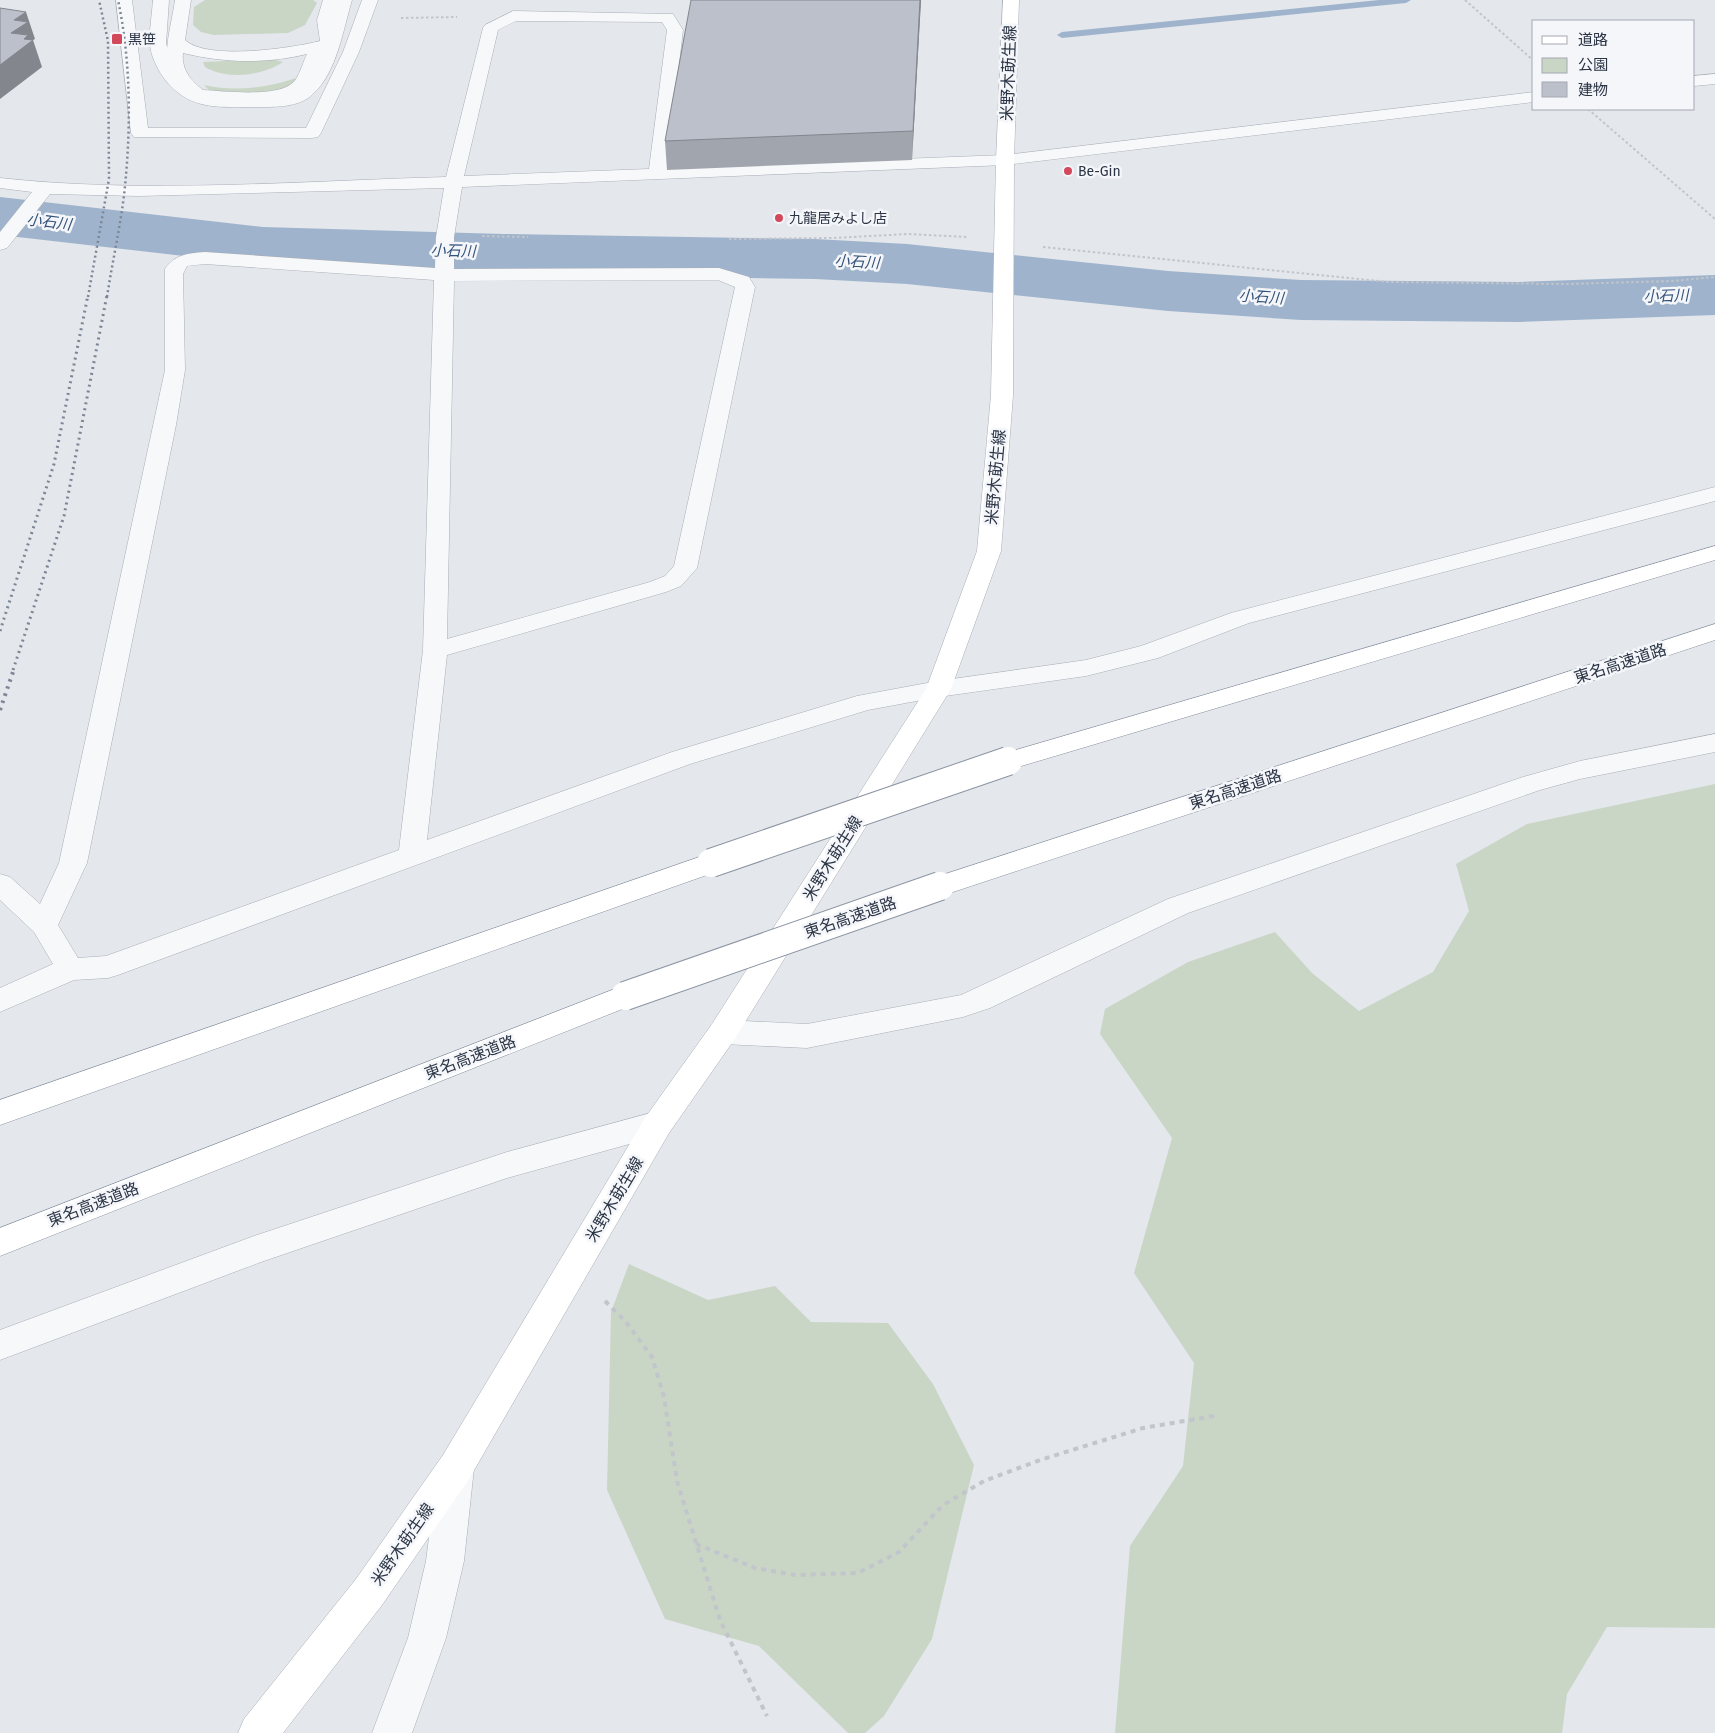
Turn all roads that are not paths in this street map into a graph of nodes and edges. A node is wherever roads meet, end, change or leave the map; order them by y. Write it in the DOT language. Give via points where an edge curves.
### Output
graph roads {
  1 [pos="124,0"];
  2 [pos="160,0"];
  3 [pos="183,0"];
  4 [pos="330,0"];
  5 [pos="344,0"];
  6 [pos="370,0"];
  7 [pos="1011,0"];
  8 [pos="688,18"];
  9 [pos="324,20"];
  10 [pos="671,24"];
  11 [pos="177,39"];
  12 [pos="329,44"];
  13 [pos="314,56"];
  14 [pos="292,69"];
  15 [pos="197,75"];
  16 [pos="1715,78"];
  17 [pos="215,79"];
  18 [pos="242,80"];
  19 [pos="1695,81"];
  20 [pos="1532,98"];
  21 [pos="1005,160"];
  22 [pos="658,174"];
  23 [pos="454,182"];
  24 [pos="0,183"];
  25 [pos="39,194"];
  26 [pos="6,234"];
  27 [pos="445,275"];
  28 [pos="1715,494"];
  29 [pos="1715,553"];
  30 [pos="1715,632"];
  31 [pos="435,650"];
  32 [pos="938,689"];
  33 [pos="1715,743"];
  34 [pos="412,857"];
  35 [pos="0,884"];
  36 [pos="44,925"];
  37 [pos="70,969"];
  38 [pos="0,1001"];
  39 [pos="723,1032"];
  40 [pos="0,1114"];
  41 [pos="658,1124"];
  42 [pos="0,1242"];
  43 [pos="0,1345"];
  44 [pos="456,1467"];
  45 [pos="258,1733"];
  46 [pos="392,1733"];
  1 -- 6 [label="street" via="140,133 312,133 347,60"];
  2 -- 12 [label="street" via="159,49 167,69 190,96 206,101 276,102 297,98 310,89"];
  3 -- 11 [label="street"];
  4 -- 9 [label="street"];
  5 -- 12 [label="street"];
  7 -- 21 [label="main road, 米野木莇生線"];
  8 -- 10 [label="street"];
  9 -- 11 [label="street" via="315,30 300,37 277,40 189,36"];
  9 -- 12 [label="street"];
  10 -- 22 [label="street" via="675,30"];
  10 -- 23 [label="street" via="667,17 513,16 491,28"];
  11 -- 12 [label="street" via="185,50 215,56 287,54"];
  11 -- 13 [label="street" via="177,71 199,95 264,97 289,93 303,83"];
  11 -- 15 [label="street" via="184,65"];
  12 -- 13 [label="street"];
  13 -- 14 [label="street"];
  16 -- 19 [label="street"];
  17 -- 18 [label="street"];
  20 -- 21 [label="street"];
  21 -- 22 [label="street"];
  21 -- 32 [label="main road, 米野木莇生線" via="1002,395 989,551"];
  22 -- 23 [label="street"];
  23 -- 25 [label="street"];
  23 -- 27 [label="street" via="445,237"];
  24 -- 25 [label="street"];
  25 -- 26 [label="street"];
  27 -- 31 [label="street"];
  27 -- 31 [label="street" via="719,274 742,281 745,287 685,568 673,581 658,587"];
  27 -- 36 [label="street" via="196,258 173,268 175,370 166,425 73,863"];
  28 -- 32 [label="street" via="1240,618 1122,659 1086,668"];
  29 -- 40 [label="main road, bridge" via="1008,761 712,862"];
  30 -- 42 [label="main road, 東名高速道路, bridge" via="940,886 625,996"];
  31 -- 34 [label="street"];
  32 -- 34 [label="street" via="866,702 681,758"];
  32 -- 39 [label="main road, 米野木莇生線"];
  33 -- 39 [label="street" via="1580,770 1532,784 1178,906 963,1006 807,1036"];
  34 -- 37 [label="street" via="108,967"];
  35 -- 36 [label="street"];
  36 -- 37 [label="street"];
  37 -- 38 [label="street"];
  39 -- 41 [label="main road, 米野木莇生線"];
  41 -- 43 [label="street" via="479,1174 254,1250"];
  41 -- 44 [label="main road, 米野木莇生線"];
  44 -- 45 [label="main road, 米野木莇生線" via="369,1592"];
  44 -- 46 [label="street" via="446,1561 427,1638"];
}
